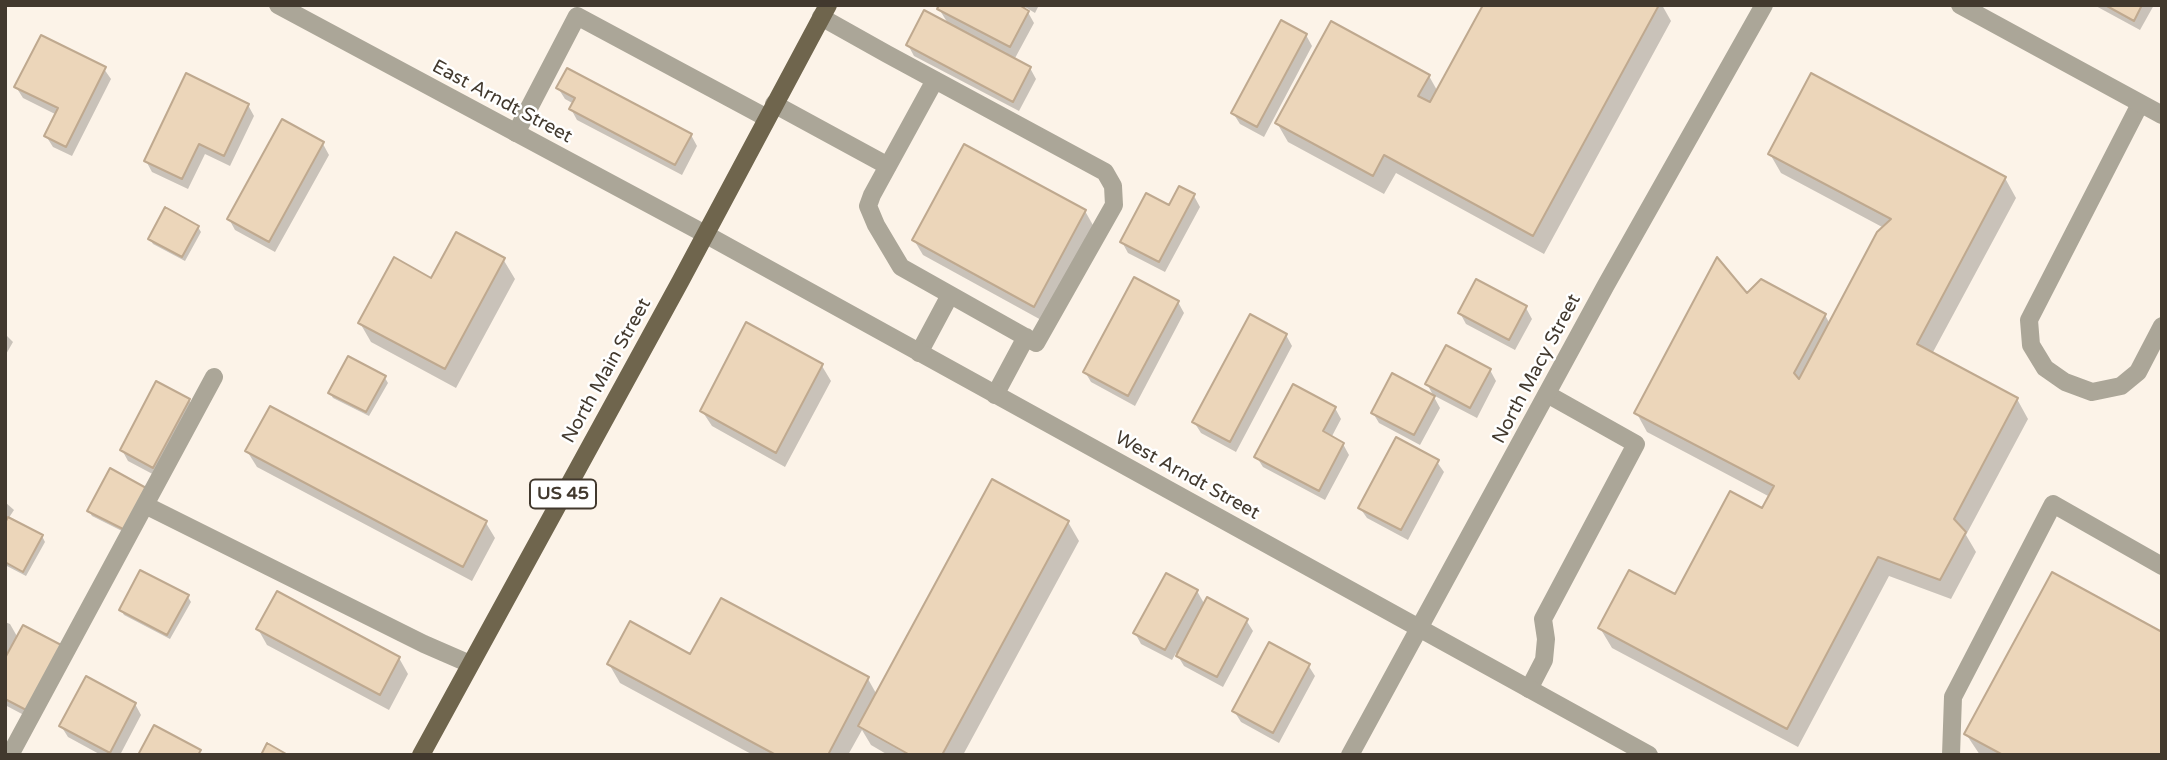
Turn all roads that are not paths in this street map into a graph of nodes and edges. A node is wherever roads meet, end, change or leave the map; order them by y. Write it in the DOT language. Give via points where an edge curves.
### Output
graph roads {
  1 [pos="278,5"];
  2 [pos="1763,5"];
  3 [pos="1960,5"];
  4 [pos="824,11"];
  5 [pos="936,80"];
  6 [pos="2140,104"];
  7 [pos="770,111"];
  8 [pos="2162,115"];
  9 [pos="516,133"];
  10 [pos="888,166"];
  11 [pos="705,234"];
  12 [pos="950,295"];
  13 [pos="2162,326"];
  14 [pos="1031,340"];
  15 [pos="919,353"];
  16 [pos="214,377"];
  17 [pos="1547,394"];
  18 [pos="995,395"];
  19 [pos="145,505"];
  20 [pos="2162,566"];
  21 [pos="1420,629"];
  22 [pos="470,664"];
  23 [pos="1530,689"];
  24 [pos="10,755"];
  25 [pos="421,755"];
  26 [pos="1350,755"];
  27 [pos="1649,755"];
  28 [pos="1951,755"];
  1 -- 9 [label="street, East Arndt Street"];
  2 -- 17 [label="street, North Macy Street"];
  3 -- 6 [label="street"];
  4 -- 5 [label="street"];
  4 -- 7 [label="main road, North Main Street / US 45"];
  5 -- 10 [label="street"];
  5 -- 14 [label="street" via="1105,172 1113,186 1114,205"];
  6 -- 8 [label="street"];
  6 -- 13 [label="street" via="2029,320 2031,345 2045,368 2092,392 2121,386 2138,372"];
  7 -- 9 [label="street" via="577,16"];
  7 -- 10 [label="street"];
  7 -- 11 [label="main road, North Main Street / US 45"];
  9 -- 11 [label="street, East Arndt Street"];
  10 -- 12 [label="street" via="868,206 876,225 901,267"];
  11 -- 15 [label="street, West Arndt Street"];
  11 -- 22 [label="main road, North Main Street / US 45"];
  12 -- 14 [label="street"];
  12 -- 15 [label="street"];
  14 -- 18 [label="street"];
  15 -- 18 [label="street, West Arndt Street"];
  16 -- 19 [label="street"];
  17 -- 21 [label="street, North Macy Street"];
  17 -- 23 [label="street" via="1636,444 1543,619 1544,660"];
  18 -- 21 [label="street, West Arndt Street"];
  19 -- 22 [label="street"];
  19 -- 24 [label="street"];
  20 -- 28 [label="street" via="2053,504 1953,697"];
  21 -- 23 [label="street, West Arndt Street"];
  21 -- 26 [label="street, North Macy Street"];
  22 -- 25 [label="main road, North Main Street / US 45"];
  23 -- 27 [label="street, West Arndt Street"];
}
